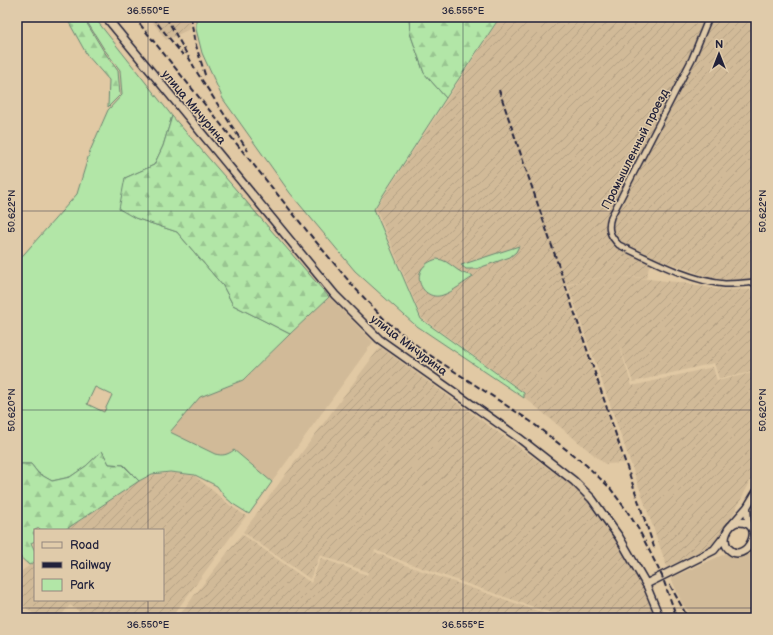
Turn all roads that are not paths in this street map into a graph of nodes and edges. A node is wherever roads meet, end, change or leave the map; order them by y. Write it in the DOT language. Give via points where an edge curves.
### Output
graph roads {
  1 [pos="106,17"];
  2 [pos="709,17"];
  3 [pos="756,282"];
  4 [pos="756,492"];
  5 [pos="748,507"];
  6 [pos="733,523"];
  7 [pos="751,525"];
  8 [pos="725,536"];
  9 [pos="756,537"];
  10 [pos="750,543"];
  11 [pos="714,550"];
  12 [pos="730,550"];
  13 [pos="646,584"];
  14 [pos="660,618"];
  1 -- 13 [label="main road, улица Мичурина" via="335,295 379,339 519,438 574,481 592,499 619,537"];
  2 -- 3 [label="street, Промышленный проезд" via="692,59 611,216 609,231 619,245 668,268 712,282"];
  4 -- 5 [label="street"];
  5 -- 6 [label="street"];
  5 -- 7 [label="street"];
  6 -- 7 [label="main road" via="740,521"];
  6 -- 8 [label="main road"];
  7 -- 10 [label="main road" via="753,535"];
  8 -- 11 [label="main road"];
  8 -- 12 [label="main road"];
  9 -- 10 [label="main road"];
  10 -- 12 [label="main road" via="741,552"];
  11 -- 12 [label="main road"];
  11 -- 13 [label="main road"];
  13 -- 14 [label="street, улица Мичурина"];
}
